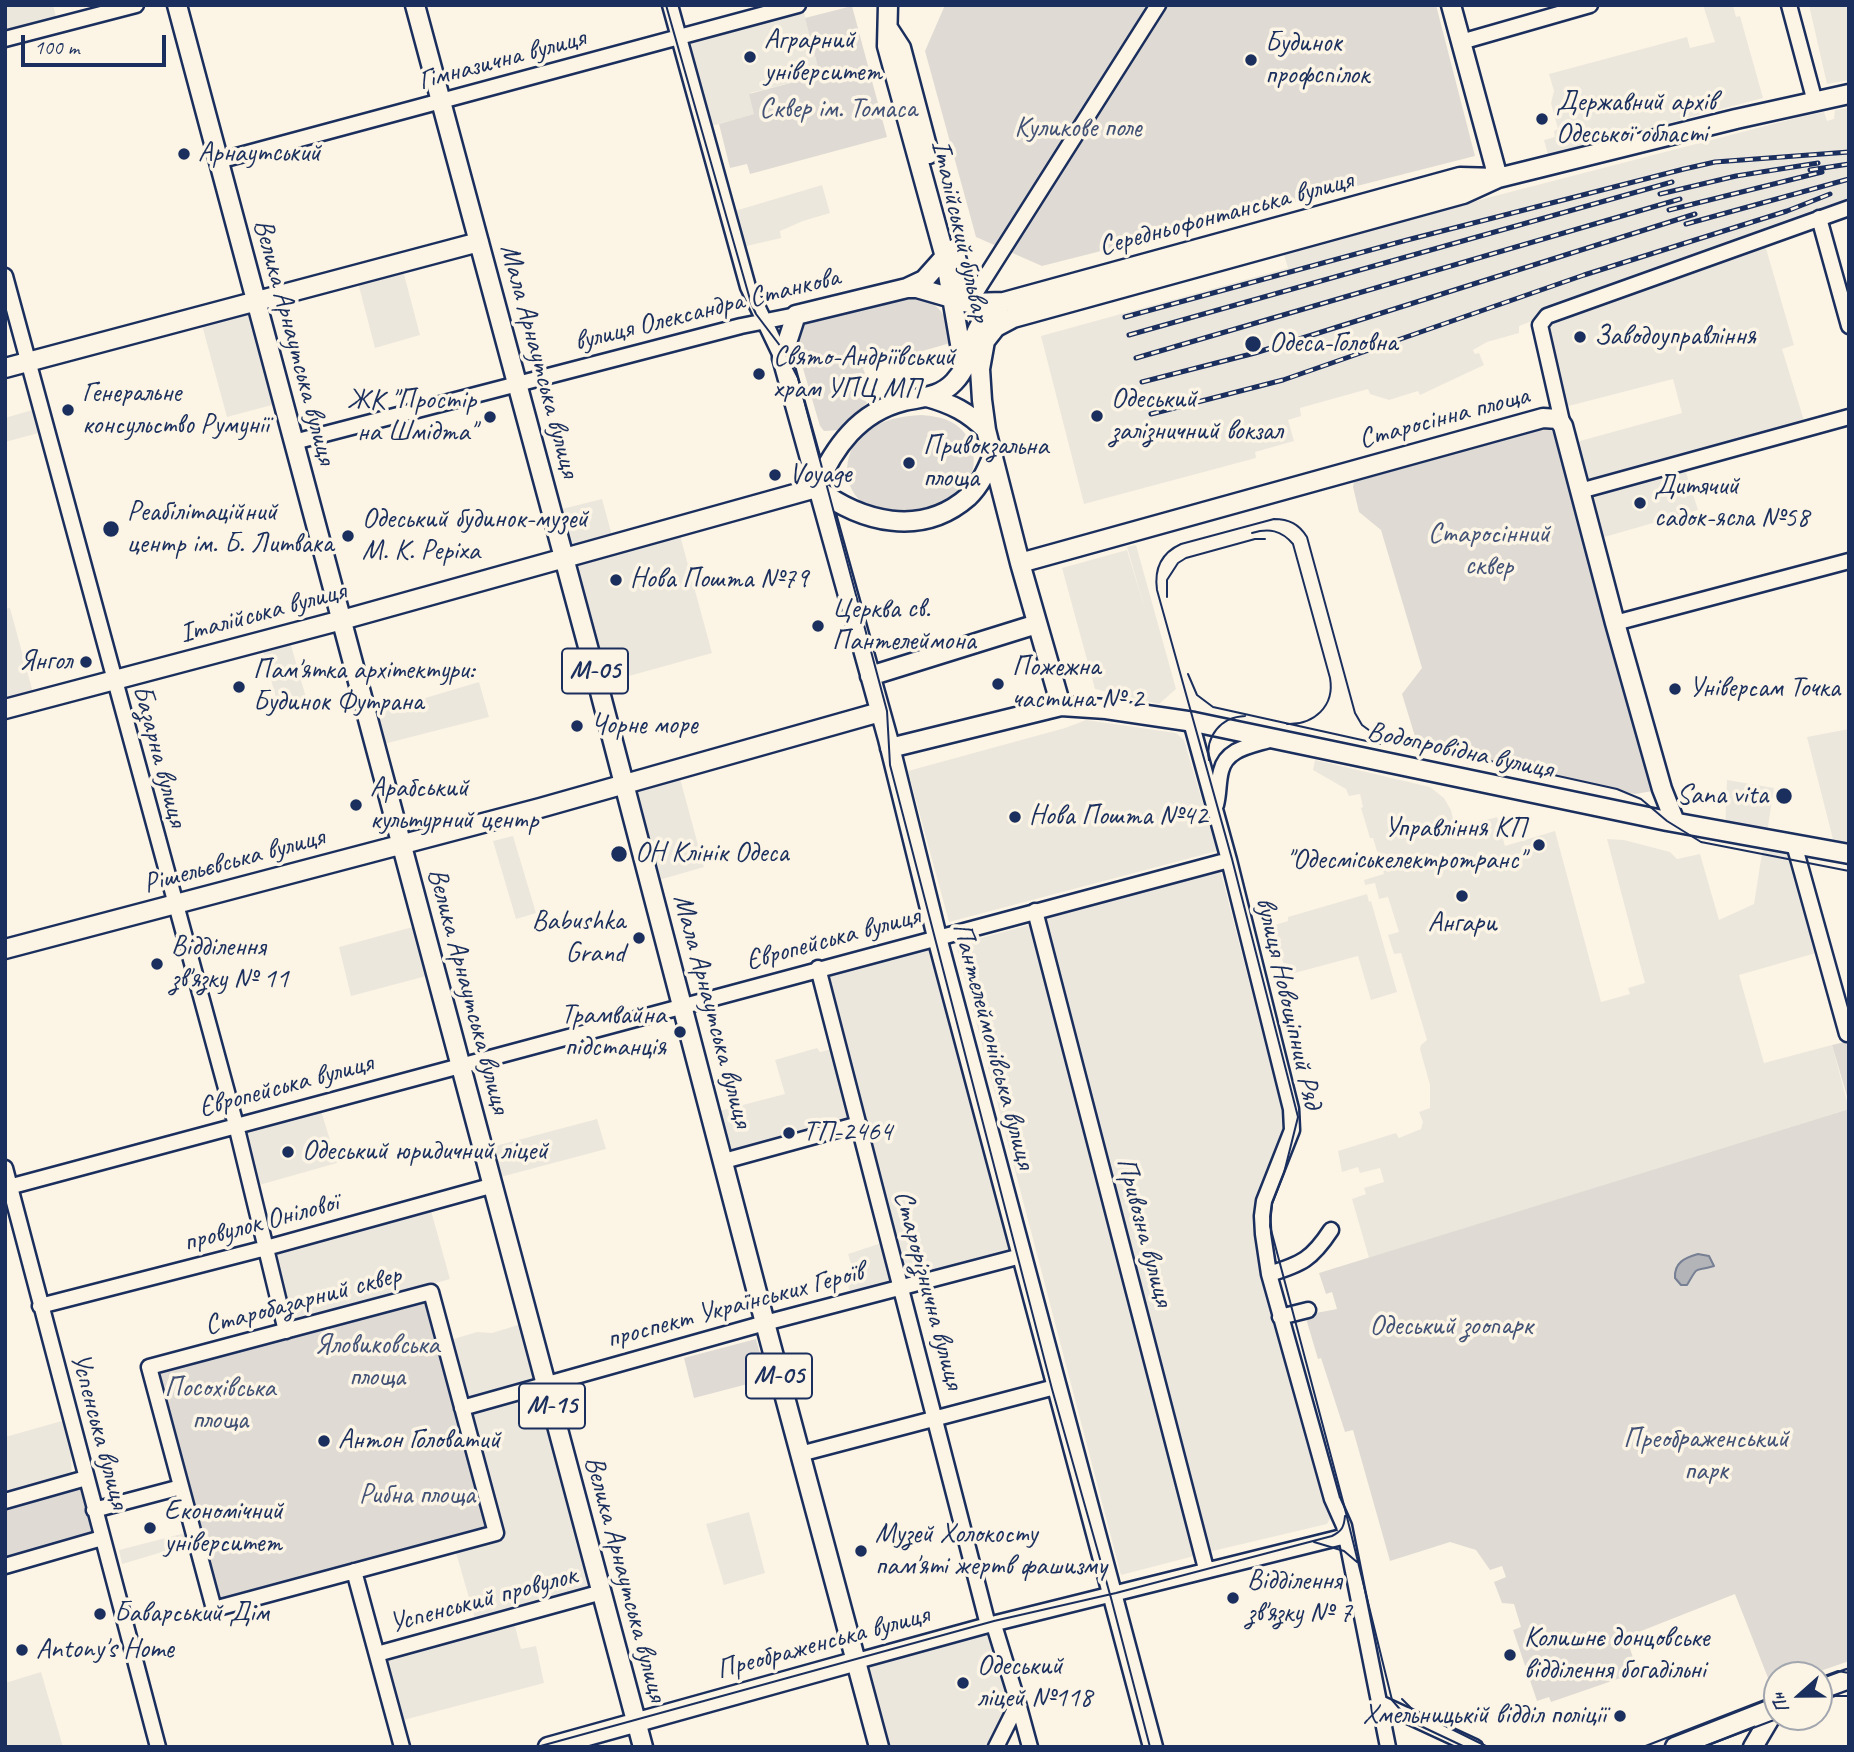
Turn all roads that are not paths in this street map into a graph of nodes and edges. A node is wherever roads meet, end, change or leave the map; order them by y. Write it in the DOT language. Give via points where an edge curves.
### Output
graph roads {
  1 [pos="136,5"];
  2 [pos="177,5"];
  3 [pos="415,5"];
  4 [pos="670,5"];
  5 [pos="798,5"];
  6 [pos="888,5"];
  7 [pos="1158,5"];
  8 [pos="1451,5"];
  9 [pos="1590,5"];
  10 [pos="1789,5"];
  11 [pos="678,38"];
  12 [pos="5,40"];
  13 [pos="1461,42"];
  14 [pos="1849,94"];
  15 [pos="1815,102"];
  16 [pos="441,103"];
  17 [pos="218,161"];
  18 [pos="1498,178"];
  19 [pos="1849,208"];
  20 [pos="1819,218"];
  21 [pos="479,242"];
  22 [pos="949,251"];
  23 [pos="5,276"];
  24 [pos="906,288"];
  25 [pos="257,301"];
  26 [pos="977,303"];
  27 [pos="796,315"];
  28 [pos="1013,318"];
  29 [pos="765,320"];
  30 [pos="1849,326"];
  31 [pos="782,358"];
  32 [pos="28,362"];
  33 [pos="964,367"];
  34 [pos="5,368"];
  35 [pos="518,385"];
  36 [pos="927,397"];
  37 [pos="1849,417"];
  38 [pos="1563,426"];
  39 [pos="986,430"];
  40 [pos="294,442"];
  41 [pos="993,455"];
  42 [pos="816,488"];
  43 [pos="1580,491"];
  44 [pos="565,558"];
  45 [pos="1849,561"];
  46 [pos="1020,562"];
  47 [pos="342,620"];
  48 [pos="1615,623"];
  49 [pos="1037,624"];
  50 [pos="870,676"];
  51 [pos="113,680"];
  52 [pos="1061,706"];
  53 [pos="5,709"];
  54 [pos="880,712"];
  55 [pos="1191,722"];
  56 [pos="1269,740"];
  57 [pos="890,748"];
  58 [pos="625,785"];
  59 [pos="1215,809"];
  60 [pos="1675,822"];
  61 [pos="401,844"];
  62 [pos="1794,844"];
  63 [pos="1849,854"];
  64 [pos="1229,860"];
  65 [pos="174,904"];
  66 [pos="1035,911"];
  67 [pos="937,937"];
  68 [pos="5,949"];
  69 [pos="818,968"];
  70 [pos="682,1005"];
  71 [pos="1847,1034"];
  72 [pos="460,1065"];
  73 [pos="859,1124"];
  74 [pos="236,1125"];
  75 [pos="724,1161"];
  76 [pos="5,1168"];
  77 [pos="494,1185"];
  78 [pos="8,1187"];
  79 [pos="1331,1230"];
  80 [pos="266,1248"];
  81 [pos="1021,1255"];
  82 [pos="1271,1273"];
  83 [pos="902,1287"];
  84 [pos="40,1306"];
  85 [pos="1308,1310"];
  86 [pos="1283,1316"];
  87 [pos="765,1323"];
  88 [pos="286,1331"];
  89 [pos="546,1383"];
  90 [pos="1055,1387"];
  91 [pos="462,1408"];
  92 [pos="936,1419"];
  93 [pos="800,1454"];
  94 [pos="86,1479"];
  95 [pos="181,1488"];
  96 [pos="5,1501"];
  97 [pos="94,1510"];
  98 [pos="1346,1536"];
  99 [pos="102,1538"];
  100 [pos="1320,1542"];
  101 [pos="1205,1565"];
  102 [pos="5,1566"];
  103 [pos="354,1571"];
  104 [pos="602,1592"];
  105 [pos="1113,1595"];
  106 [pos="988,1625"];
  107 [pos="377,1654"];
  108 [pos="857,1661"];
  109 [pos="1018,1703"];
  110 [pos="1380,1703"];
  111 [pos="1763,1712"];
  112 [pos="636,1722"];
  113 [pos="1763,1730"];
  114 [pos="158,1747"];
  115 [pos="402,1747"];
  116 [pos="548,1747"];
  117 [pos="643,1747"];
  118 [pos="879,1747"];
  119 [pos="996,1747"];
  120 [pos="1030,1747"];
  121 [pos="1153,1747"];
  122 [pos="1388,1747"];
  123 [pos="1475,1747"];
  124 [pos="1675,1747"];
  125 [pos="1753,1747"];
  1 -- 12 [label="street"];
  2 -- 17 [label="main road, Велика Арнаутська вулиця"];
  3 -- 16 [label="main road, Мала Арнаутська вулиця"];
  4 -- 11 [label="street, Пантелеймонівська вулиця"];
  5 -- 11 [label="street, Гімназична вулиця"];
  6 -- 22 [label="main road, Італійський бульвар" via="887,46"];
  7 -- 26 [label="street"];
  8 -- 13 [label="main road"];
  9 -- 13 [label="street"];
  10 -- 15 [label="street"];
  11 -- 16 [label="street, Гімназична вулиця"];
  11 -- 29 [label="street, Пантелеймонівська вулиця" via="748,287"];
  13 -- 18 [label="main road"];
  14 -- 15 [label="main road, Середньофонтанська вулиця"];
  15 -- 18 [label="main road, Середньофонтанська вулиця"];
  16 -- 17 [label="street, Гімназична вулиця"];
  16 -- 21 [label="main road, Мала Арнаутська вулиця / М-05"];
  17 -- 25 [label="main road, Велика Арнаутська вулиця"];
  18 -- 26 [label="main road, Середньофонтанська вулиця" via="1460,177"];
  18 -- 28 [label="main road, Середньофонтанська вулиця" via="1463,194"];
  19 -- 20 [label="street"];
  20 -- 30 [label="street"];
  20 -- 38 [label="street" via="1542,319"];
  21 -- 25 [label="main road"];
  21 -- 35 [label="main road, Мала Арнаутська вулиця / М-05"];
  22 -- 24 [label="main road" via="924,280"];
  22 -- 26 [label="main road, Італійський бульвар"];
  23 -- 32 [label="street, Базарна вулиця"];
  24 -- 26 [label="main road, вулиця Олександра Станкова"];
  24 -- 27 [label="main road, вулиця Олександра Станкова"];
  25 -- 32 [label="main road"];
  25 -- 40 [label="main road, Велика Арнаутська вулиця"];
  26 -- 28 [label="main road, вулиця Олександра Станкова"];
  26 -- 33 [label="main road, Італійський бульвар"];
  26 -- 33 [label="main road" via="975,332"];
  27 -- 29 [label="street, вулиця Олександра Станкова"];
  27 -- 31 [label="main road"];
  28 -- 39 [label="main road" via="990,332 981,352"];
  29 -- 31 [label="street, Пантелеймонівська вулиця"];
  29 -- 35 [label="street, вулиця Олександра Станкова"];
  31 -- 42 [label="main road, Пантелеймонівська вулиця"];
  32 -- 34 [label="main road"];
  32 -- 51 [label="street, Базарна вулиця"];
  33 -- 36 [label="main road" via="954,382"];
  35 -- 40 [label="street, вулиця Олександра Станкова"];
  35 -- 44 [label="main road, Мала Арнаутська вулиця / М-05"];
  36 -- 39 [label="main road" via="956,406"];
  36 -- 42 [label="main road" via="904,401 866,418 837,447"];
  37 -- 43 [label="street"];
  38 -- 43 [label="main road, Старосінна площа"];
  38 -- 46 [label="main road, Старосінна площа" via="1558,419 1543,418"];
  39 -- 41 [label="main road"];
  40 -- 47 [label="main road, Велика Арнаутська вулиця"];
  41 -- 42 [label="main road" via="969,496 922,519 903,522 867,516 840,506"];
  41 -- 46 [label="main road"];
  42 -- 44 [label="main road, Італійська вулиця"];
  42 -- 50 [label="main road, Пантелеймонівська вулиця"];
  43 -- 48 [label="main road, Старосінна площа"];
  44 -- 47 [label="main road, Італійська вулиця"];
  44 -- 58 [label="main road, Мала Арнаутська вулиця / М-05"];
  45 -- 48 [label="street"];
  46 -- 49 [label="main road"];
  47 -- 51 [label="main road, Італійська вулиця"];
  47 -- 61 [label="main road, Велика Арнаутська вулиця / М-15"];
  48 -- 60 [label="main road, Старосінна площа"];
  49 -- 50 [label="main road"];
  49 -- 52 [label="main road"];
  50 -- 54 [label="main road, Пантелеймонівська вулиця"];
  51 -- 53 [label="main road, Італійська вулиця"];
  51 -- 65 [label="street, Базарна вулиця"];
  52 -- 55 [label="main road, Водопровідна вулиця"];
  52 -- 57 [label="main road"];
  54 -- 57 [label="main road, Пантелеймонівська вулиця"];
  54 -- 58 [label="main road, Рішельєвська вулиця"];
  55 -- 56 [label="main road, Водопровідна вулиця"];
  55 -- 59 [label="street, вулиця Новощіпний Ряд"];
  56 -- 59 [label="street, вулиця Новощіпний Ряд" via="1237,750 1226,759"];
  56 -- 60 [label="main road, Водопровідна вулиця"];
  57 -- 67 [label="main road, Пантелеймонівська вулиця"];
  58 -- 61 [label="main road, Рішельєвська вулиця"];
  58 -- 70 [label="main road, Мала Арнаутська вулиця / М-05"];
  59 -- 64 [label="street, вулиця Новощіпний Ряд"];
  60 -- 62 [label="main road, Водопровідна вулиця"];
  61 -- 65 [label="main road, Рішельєвська вулиця"];
  61 -- 72 [label="main road, Велика Арнаутська вулиця / М-15"];
  62 -- 63 [label="main road, Водопровідна вулиця"];
  62 -- 71 [label="street"];
  64 -- 66 [label="street, Європейська вулиця"];
  64 -- 82 [label="street, вулиця Новощіпний Ряд" via="1292,1109 1292,1130 1262,1216"];
  65 -- 68 [label="main road, Рішельєвська вулиця"];
  65 -- 74 [label="street, Базарна вулиця"];
  66 -- 67 [label="street, Європейська вулиця"];
  66 -- 101 [label="street, Привозна вулиця"];
  67 -- 69 [label="street, Європейська вулиця"];
  67 -- 81 [label="main road, Пантелеймонівська вулиця"];
  69 -- 70 [label="street, Європейська вулиця"];
  69 -- 73 [label="street, Старорізнична вулиця"];
  70 -- 72 [label="street, Європейська вулиця"];
  70 -- 75 [label="main road, Мала Арнаутська вулиця / М-05"];
  72 -- 74 [label="street, Європейська вулиця"];
  72 -- 77 [label="main road, Велика Арнаутська вулиця / М-15"];
  73 -- 75 [label="street"];
  73 -- 83 [label="street, Старорізнична вулиця"];
  74 -- 78 [label="street, Європейська вулиця"];
  74 -- 80 [label="street, Базарна вулиця"];
  75 -- 87 [label="main road, Мала Арнаутська вулиця / М-05"];
  76 -- 78 [label="street, Успенська вулиця"];
  77 -- 80 [label="street, провулок Онілової"];
  77 -- 89 [label="main road, Велика Арнаутська вулиця / М-15"];
  78 -- 84 [label="street, Успенська вулиця"];
  79 -- 82 [label="street" via="1316,1252"];
  80 -- 84 [label="street, провулок Онілової"];
  80 -- 88 [label="street, Базарна вулиця"];
  81 -- 83 [label="street, проспект Українських Героїв"];
  81 -- 90 [label="main road, Пантелеймонівська вулиця"];
  82 -- 86 [label="street, вулиця Новощіпний Ряд"];
  83 -- 87 [label="street, проспект Українських Героїв"];
  83 -- 92 [label="street, Старорізнична вулиця"];
  84 -- 94 [label="street, Успенська вулиця"];
  85 -- 86 [label="street"];
  86 -- 98 [label="street, вулиця Новощіпний Ряд"];
  87 -- 89 [label="street, проспект Українських Героїв"];
  87 -- 93 [label="main road, Мала Арнаутська вулиця / М-05"];
  88 -- 91 [label="street, Старобазарний сквер" via="431,1292"];
  88 -- 95 [label="street, Старобазарний сквер" via="149,1367"];
  89 -- 91 [label="street, проспект Українських Героїв"];
  89 -- 104 [label="main road, Велика Арнаутська вулиця / М-15"];
  90 -- 92 [label="street"];
  90 -- 105 [label="main road, Пантелеймонівська вулиця"];
  91 -- 103 [label="street, Старобазарний сквер" via="496,1533"];
  92 -- 93 [label="street"];
  92 -- 106 [label="street, Старорізнична вулиця"];
  93 -- 108 [label="main road, Мала Арнаутська вулиця / М-05"];
  94 -- 96 [label="street"];
  94 -- 97 [label="street, Успенська вулиця"];
  95 -- 97 [label="street"];
  95 -- 103 [label="street, Старобазарний сквер" via="214,1609"];
  97 -- 99 [label="street, Успенська вулиця"];
  98 -- 100 [label="street, Преображенська вулиця"];
  98 -- 110 [label="street, вулиця Новощіпний Ряд"];
  99 -- 102 [label="street"];
  99 -- 114 [label="street, Успенська вулиця"];
  100 -- 101 [label="street, Преображенська вулиця" via="1309,1538"];
  100 -- 105 [label="street, Преображенська вулиця"];
  101 -- 105 [label="street, Преображенська вулиця" via="1122,1587"];
  103 -- 107 [label="street"];
  104 -- 107 [label="street, Успенський провулок"];
  104 -- 112 [label="main road, Велика Арнаутська вулиця / М-15"];
  105 -- 106 [label="street, Преображенська вулиця"];
  105 -- 121 [label="main road, Пантелеймонівська вулиця"];
  106 -- 108 [label="street, Преображенська вулиця"];
  106 -- 109 [label="street, Старорізнична вулиця" via="994,1625"];
  107 -- 115 [label="street"];
  108 -- 112 [label="main road, Преображенська вулиця"];
  108 -- 118 [label="main road, Мала Арнаутська вулиця / М-05"];
  109 -- 119 [label="street"];
  109 -- 120 [label="street"];
  110 -- 122 [label="street, вулиця Новощіпний Ряд"];
  110 -- 123 [label="street"];
  111 -- 124 [label="main road"];
  112 -- 116 [label="main road, Преображенська вулиця"];
  112 -- 117 [label="main road, Велика Арнаутська вулиця / М-15"];
  113 -- 125 [label="main road"];
}
